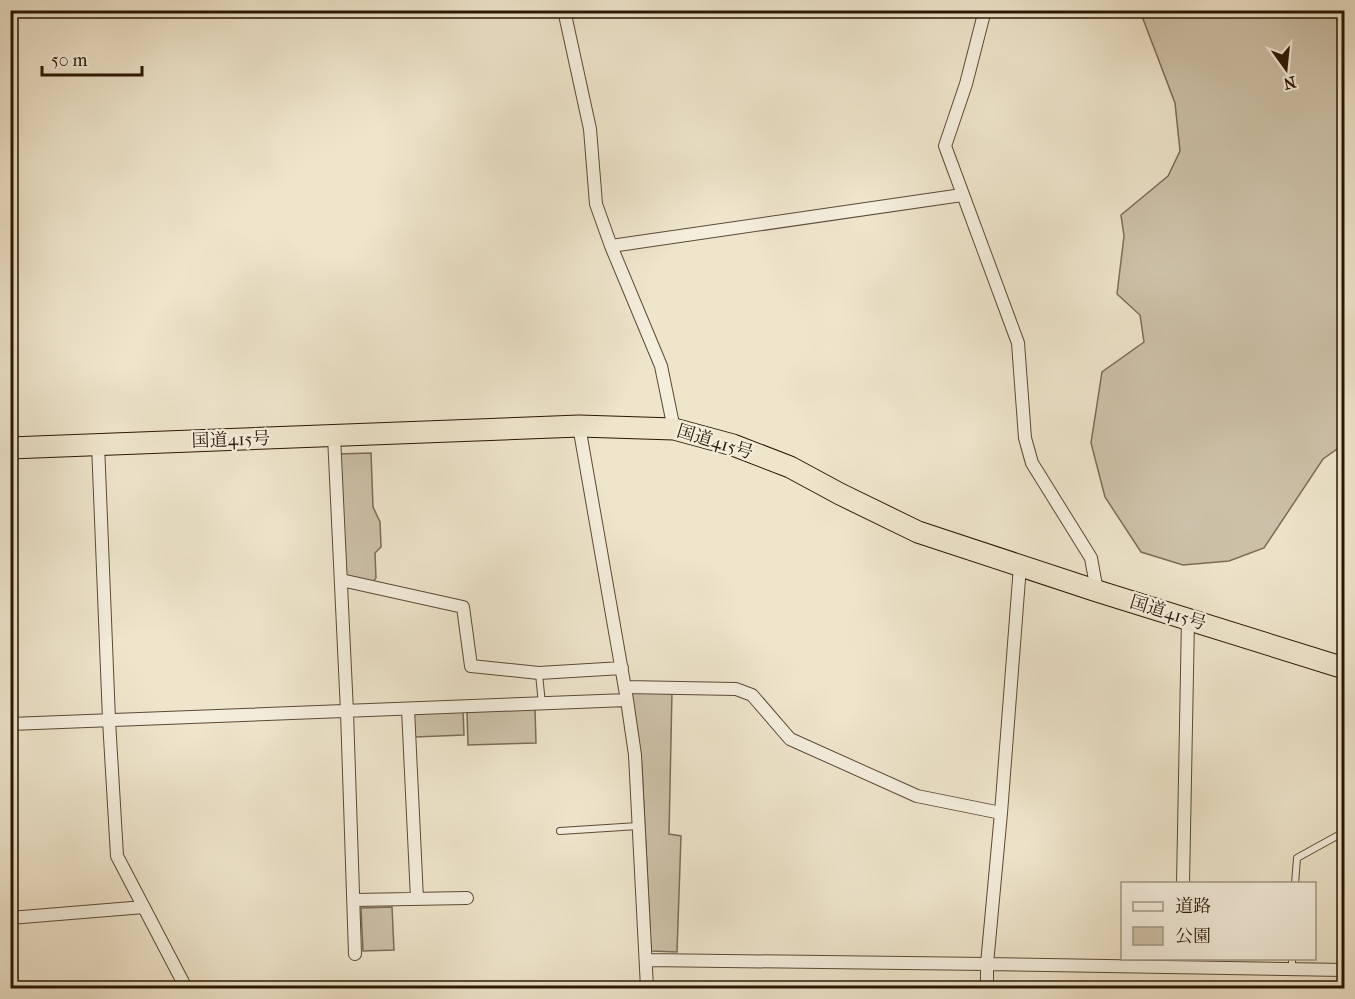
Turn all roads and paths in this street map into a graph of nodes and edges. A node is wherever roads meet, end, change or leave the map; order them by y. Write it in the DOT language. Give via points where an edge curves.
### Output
graph roads {
  1 [pos="580,10"];
  2 [pos="985,10"];
  3 [pos="564,12"];
  4 [pos="963,195"];
  5 [pos="611,246"];
  6 [pos="579,426"];
  7 [pos="674,429"];
  8 [pos="334,436"];
  9 [pos="98,444"];
  10 [pos="10,448"];
  11 [pos="1020,566"];
  12 [pos="341,580"];
  13 [pos="1097,591"];
  14 [pos="1188,619"];
  15 [pos="622,668"];
  16 [pos="1344,668"];
  17 [pos="539,673"];
  18 [pos="625,687"];
  19 [pos="627,700"];
  20 [pos="542,704"];
  21 [pos="408,710"];
  22 [pos="348,712"];
  23 [pos="109,720"];
  24 [pos="10,724"];
  25 [pos="1001,813"];
  26 [pos="639,826"];
  27 [pos="560,831"];
  28 [pos="1344,832"];
  29 [pos="1183,882"];
  30 [pos="1295,882"];
  31 [pos="467,898"];
  32 [pos="417,899"];
  33 [pos="354,900"];
  34 [pos="144,907"];
  35 [pos="10,918"];
  36 [pos="355,954"];
  37 [pos="646,960"];
  38 [pos="1181,963"];
  39 [pos="987,964"];
  40 [pos="1292,964"];
  41 [pos="1344,970"];
  42 [pos="185,986"];
  43 [pos="647,988"];
  44 [pos="987,988"];
  1 -- 3 [label="street"];
  2 -- 4 [label="street" via="945,146"];
  3 -- 5 [label="street" via="590,129 596,204"];
  4 -- 5 [label="street"];
  4 -- 13 [label="street" via="1018,343 1025,438 1032,463 1091,558"];
  5 -- 7 [label="street" via="661,366"];
  6 -- 7 [label="highway, 国道415号"];
  6 -- 8 [label="highway, 国道415号"];
  6 -- 15 [label="street"];
  7 -- 11 [label="highway, 国道415号" via="733,445 790,467 918,532"];
  8 -- 9 [label="highway, 国道415号"];
  8 -- 12 [label="street"];
  9 -- 10 [label="highway, 国道415号"];
  9 -- 23 [label="street"];
  11 -- 13 [label="highway, 国道415号"];
  11 -- 25 [label="street"];
  12 -- 17 [label="street" via="464,607 471,666"];
  12 -- 22 [label="street"];
  13 -- 14 [label="highway, 国道415号"];
  14 -- 16 [label="highway, 国道415号"];
  14 -- 29 [label="street"];
  15 -- 17 [label="street"];
  15 -- 18 [label="street"];
  17 -- 20 [label="lane"];
  18 -- 19 [label="street"];
  18 -- 25 [label="street" via="736,689 752,695 790,739 917,796"];
  19 -- 20 [label="street"];
  19 -- 26 [label="street"];
  20 -- 21 [label="street"];
  21 -- 22 [label="street"];
  21 -- 32 [label="street"];
  22 -- 23 [label="street"];
  22 -- 33 [label="street"];
  23 -- 24 [label="street"];
  23 -- 34 [label="street" via="117,856"];
  25 -- 39 [label="street"];
  26 -- 27 [label="lane"];
  26 -- 37 [label="street"];
  28 -- 30 [label="lane" via="1297,858"];
  31 -- 32 [label="street"];
  32 -- 33 [label="street"];
  33 -- 36 [label="street"];
  34 -- 35 [label="street"];
  34 -- 42 [label="street"];
  37 -- 39 [label="street"];
  37 -- 43 [label="street"];
  38 -- 39 [label="street"];
  38 -- 40 [label="street"];
  39 -- 44 [label="street"];
  40 -- 41 [label="street"];
}
